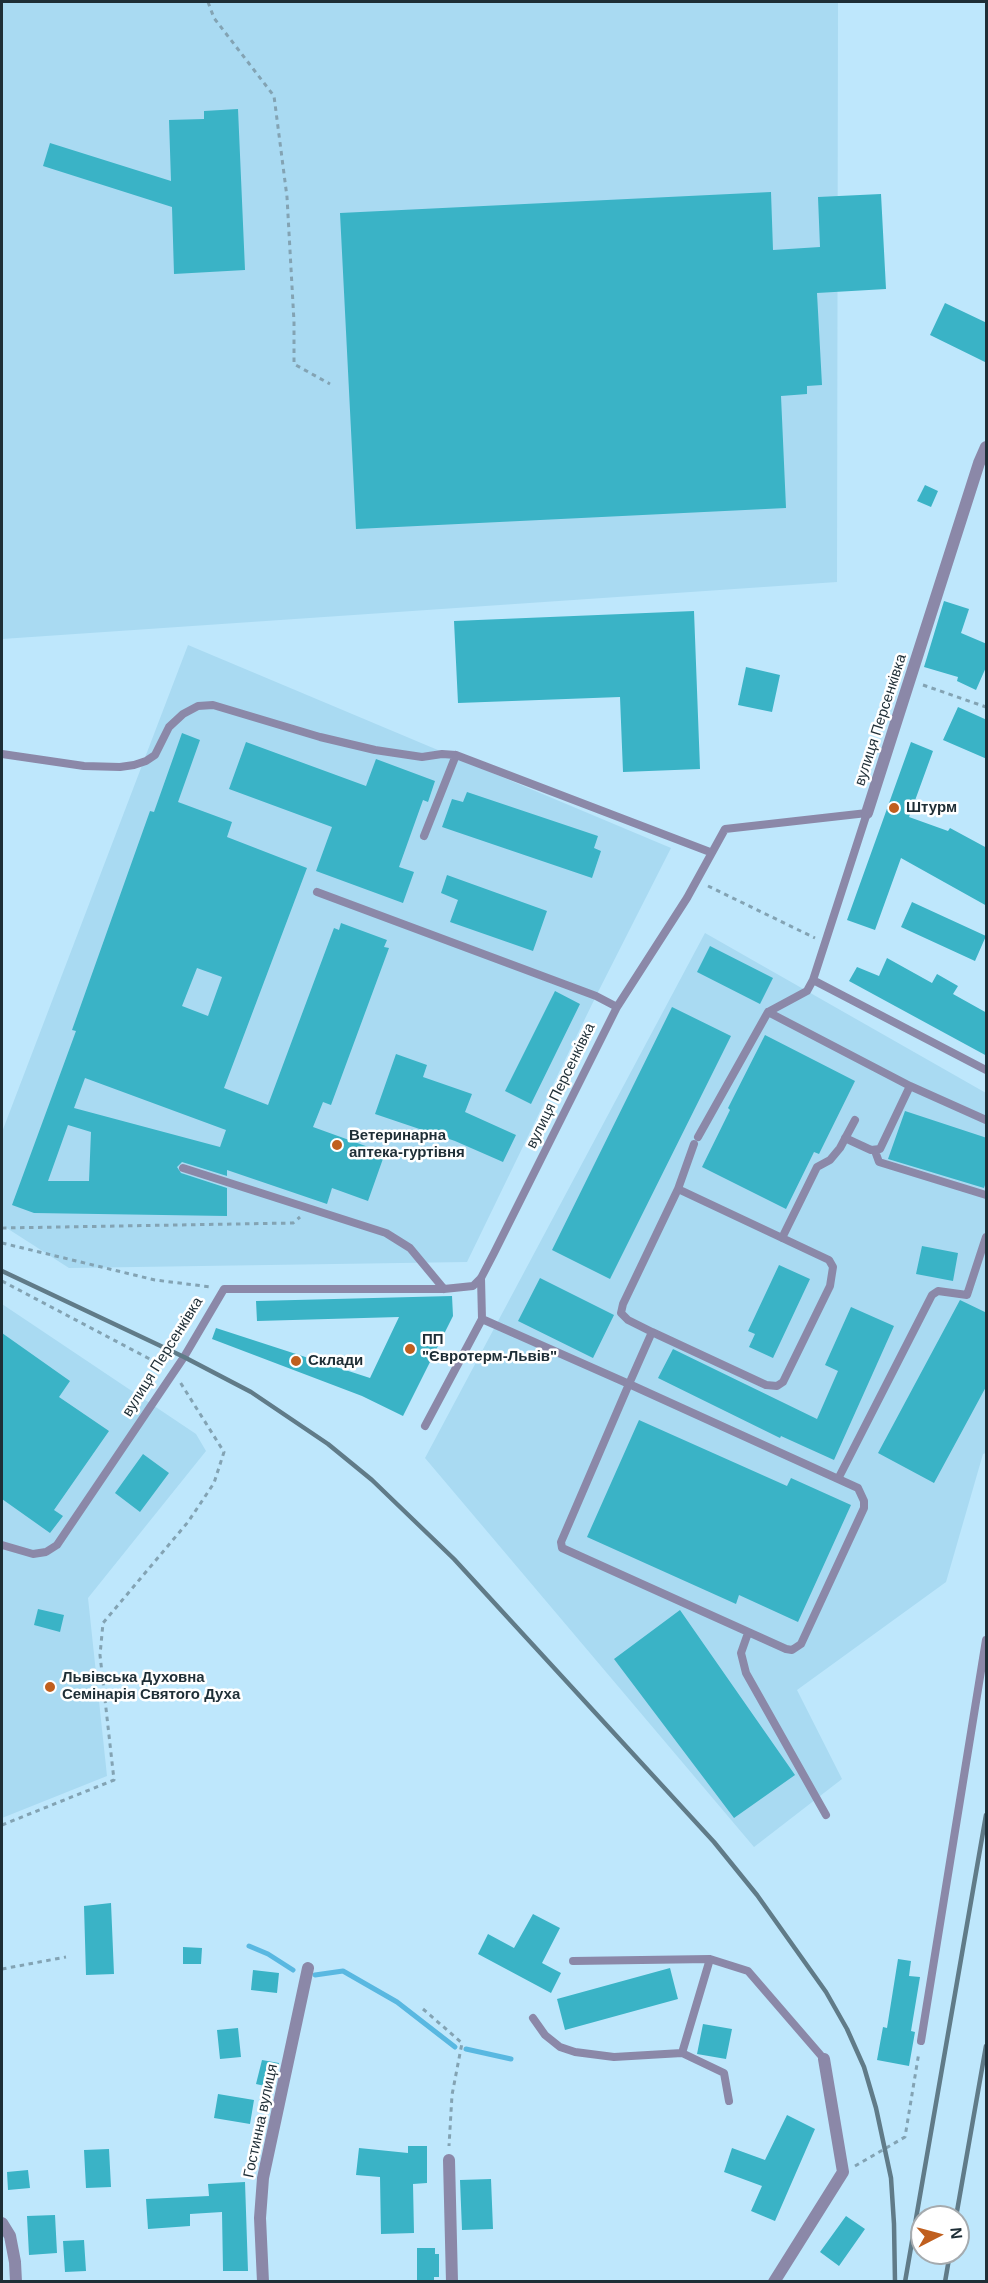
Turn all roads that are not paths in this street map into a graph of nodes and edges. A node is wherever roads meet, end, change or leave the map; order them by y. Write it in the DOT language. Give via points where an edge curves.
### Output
graph roads {
  1 [pos="987,447"];
  2 [pos="2,754"];
  3 [pos="456,755"];
  4 [pos="867,813"];
  5 [pos="424,836"];
  6 [pos="710,852"];
  7 [pos="317,892"];
  8 [pos="813,980"];
  9 [pos="617,1007"];
  10 [pos="768,1012"];
  11 [pos="987,1070"];
  12 [pos="910,1086"];
  13 [pos="855,1120"];
  14 [pos="987,1120"];
  15 [pos="846,1138"];
  16 [pos="875,1151"];
  17 [pos="183,1168"];
  18 [pos="678,1189"];
  19 [pos="987,1195"];
  20 [pos="987,1237"];
  21 [pos="782,1238"];
  22 [pos="481,1278"];
  23 [pos="444,1289"];
  24 [pos="482,1319"];
  25 [pos="652,1332"];
  26 [pos="629,1384"];
  27 [pos="425,1426"];
  28 [pos="838,1479"];
  29 [pos="2,1545"];
  30 [pos="748,1633"];
  31 [pos="987,1640"];
  32 [pos="826,1815"];
  33 [pos="710,1959"];
  34 [pos="573,1961"];
  35 [pos="308,1968"];
  36 [pos="533,2018"];
  37 [pos="921,2042"];
  38 [pos="682,2053"];
  39 [pos="824,2059"];
  40 [pos="729,2101"];
  41 [pos="449,2160"];
  42 [pos="2,2223"];
  43 [pos="16,2282"];
  44 [pos="263,2282"];
  45 [pos="452,2282"];
  46 [pos="774,2282"];
  1 -- 4 [label="street, вулиця Персенківка"];
  2 -- 3 [label="lane" via="84,766 134,765 155,755 169,727 183,714 198,706 213,705 375,750 422,757"];
  3 -- 5 [label="lane"];
  3 -- 6 [label="lane"];
  4 -- 6 [label="lane, вулиця Персенківка" via="730,827"];
  4 -- 8 [label="lane"];
  6 -- 9 [label="lane, вулиця Персенківка" via="687,898"];
  7 -- 9 [label="lane"];
  8 -- 10 [label="lane" via="807,991"];
  8 -- 11 [label="lane"];
  9 -- 22 [label="lane, вулиця Персенківка"];
  10 -- 12 [label="lane"];
  10 -- 18 [label="lane" via="696,1141"];
  12 -- 14 [label="lane"];
  12 -- 16 [label="lane" via="880,1149"];
  13 -- 15 [label="lane"];
  15 -- 16 [label="lane"];
  15 -- 21 [label="lane" via="830,1160 817,1167"];
  16 -- 19 [label="lane" via="879,1162"];
  17 -- 23 [label="lane" via="386,1233 411,1248"];
  18 -- 21 [label="lane"];
  18 -- 25 [label="lane" via="621,1313"];
  20 -- 28 [label="lane" via="967,1294 938,1291 932,1295"];
  21 -- 25 [label="lane" via="829,1260 833,1267 830,1286 783,1382 766,1385"];
  22 -- 23 [label="lane, вулиця Персенківка" via="473,1286"];
  22 -- 24 [label="lane"];
  23 -- 29 [label="lane, вулиця Персенківка" via="224,1289 184,1357 57,1545 33,1554"];
  24 -- 26 [label="lane"];
  24 -- 27 [label="lane"];
  25 -- 26 [label="lane"];
  26 -- 28 [label="lane"];
  26 -- 30 [label="lane" via="561,1542 562,1548"];
  28 -- 30 [label="lane" via="858,1488 864,1508 801,1644 786,1650"];
  30 -- 32 [label="lane" via="741,1653 746,1673"];
  31 -- 37 [label="lane"];
  33 -- 34 [label="lane"];
  33 -- 38 [label="lane"];
  33 -- 39 [label="lane" via="748,1971"];
  35 -- 44 [label="street, Гостинна вулиця" via="263,2178"];
  36 -- 38 [label="lane" via="545,2035 574,2052 626,2057"];
  38 -- 40 [label="lane" via="724,2073"];
  39 -- 46 [label="street" via="843,2172"];
  41 -- 45 [label="street"];
  42 -- 43 [label="street" via="10,2236"];
}
